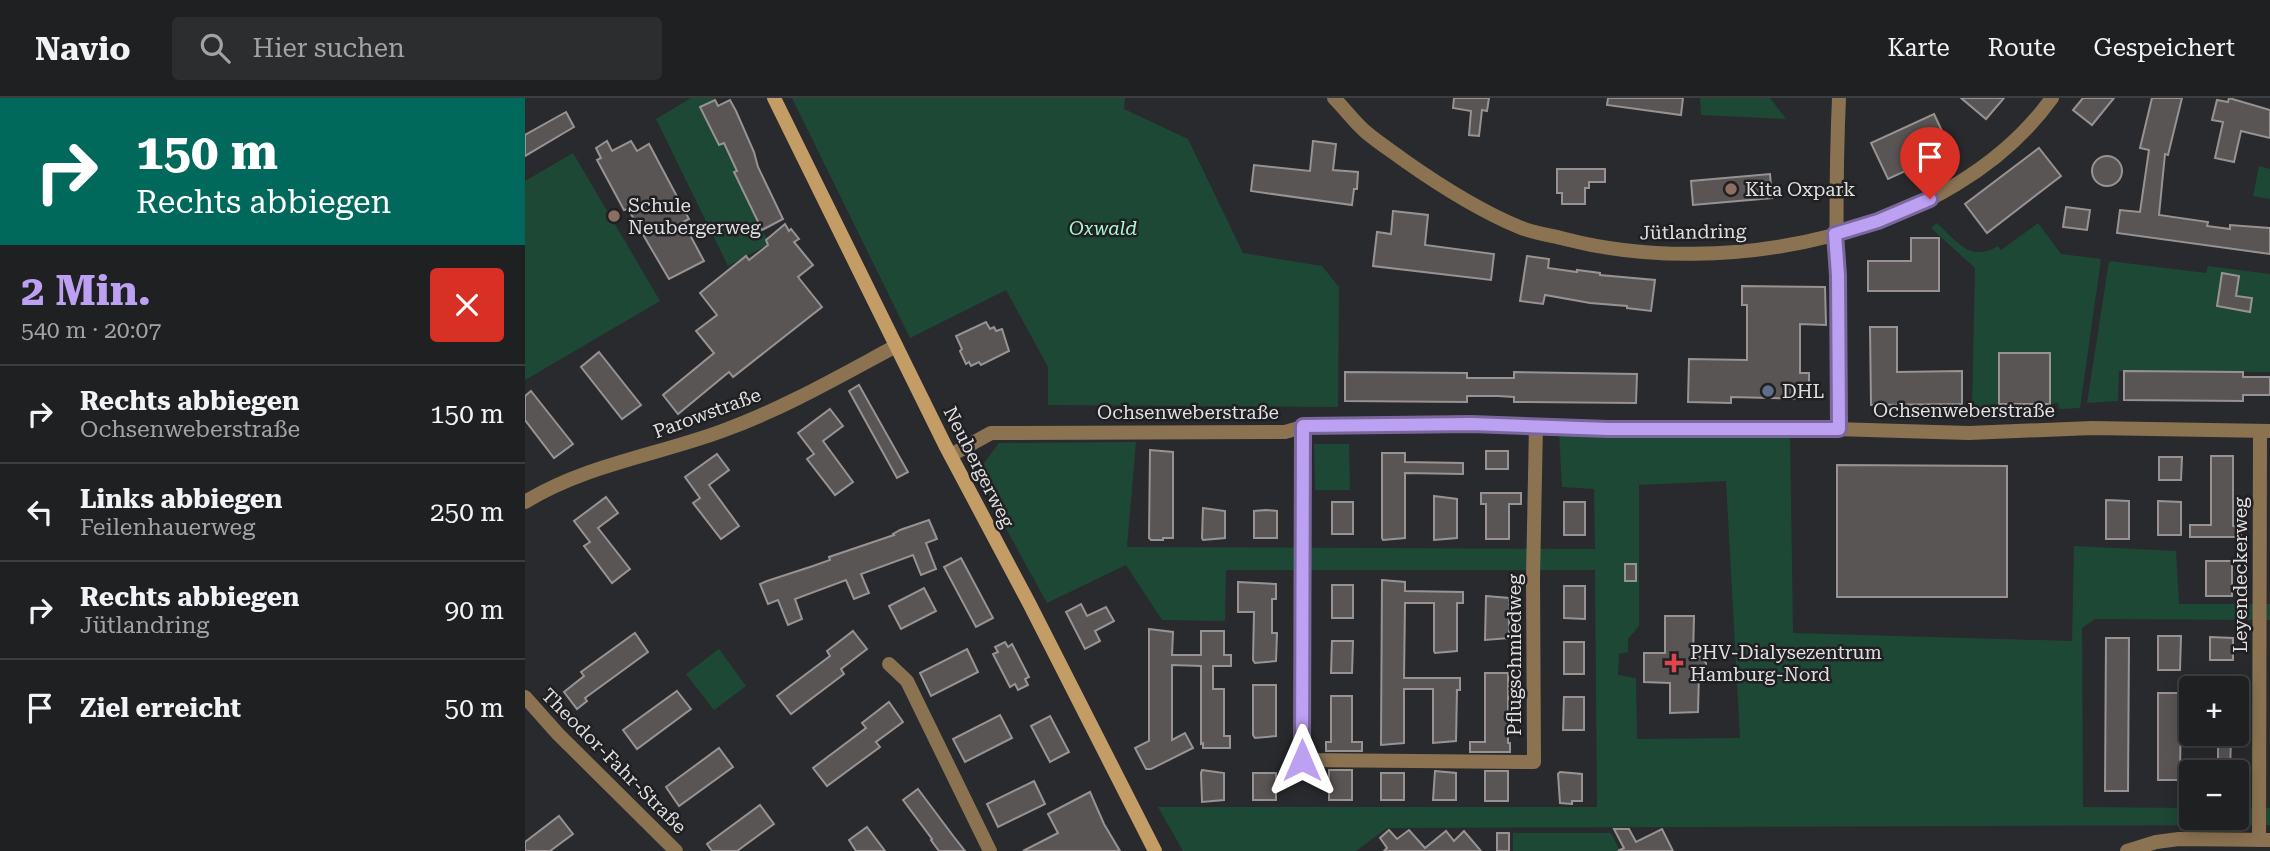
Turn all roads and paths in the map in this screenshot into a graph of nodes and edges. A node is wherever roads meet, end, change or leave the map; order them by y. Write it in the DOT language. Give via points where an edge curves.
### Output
graph roads {
  1 [pos="774,98"];
  2 [pos="1334,98"];
  3 [pos="1839,98"];
  4 [pos="2052,98"];
  5 [pos="1835,234"];
  6 [pos="896,346"];
  7 [pos="1536,425"];
  8 [pos="1303,426"];
  9 [pos="1839,429"];
  10 [pos="2265,431"];
  11 [pos="951,455"];
  12 [pos="525,502"];
  13 [pos="889,664"];
  14 [pos="525,697"];
  15 [pos="2265,840"];
  16 [pos="676,851"];
  17 [pos="990,851"];
  18 [pos="1155,851"];
  19 [pos="2127,851"];
  1 -- 6 [label="street, Neubergerweg"];
  2 -- 5 [label="street, Jütlandring" via="1366,132 1447,190 1521,228 1633,252 1710,254"];
  3 -- 5 [label="street"];
  4 -- 5 [label="street, Jütlandring" via="2030,126 1973,174 1918,205"];
  5 -- 9 [label="street"];
  6 -- 11 [label="street, Neubergerweg"];
  6 -- 12 [label="street, Parowstraße" via="722,431 566,480"];
  7 -- 8 [label="street, Ochsenweberstraße"];
  7 -- 8 [label="street, Pflugschmiedweg" via="1534,762 1302,760"];
  7 -- 9 [label="street, Ochsenweberstraße"];
  8 -- 11 [label="street, Ochsenweberstraße" via="1285,432 991,433"];
  9 -- 10 [label="street, Ochsenweberstraße"];
  10 -- 15 [label="street, Leyendeckerweg" via="2259,762"];
  11 -- 18 [label="street, Neubergerweg"];
  13 -- 17 [label="street" via="907,681"];
  14 -- 16 [label="street, Theodor-Fahr-Straße"];
  15 -- 19 [label="street" via="2179,839"];
}
